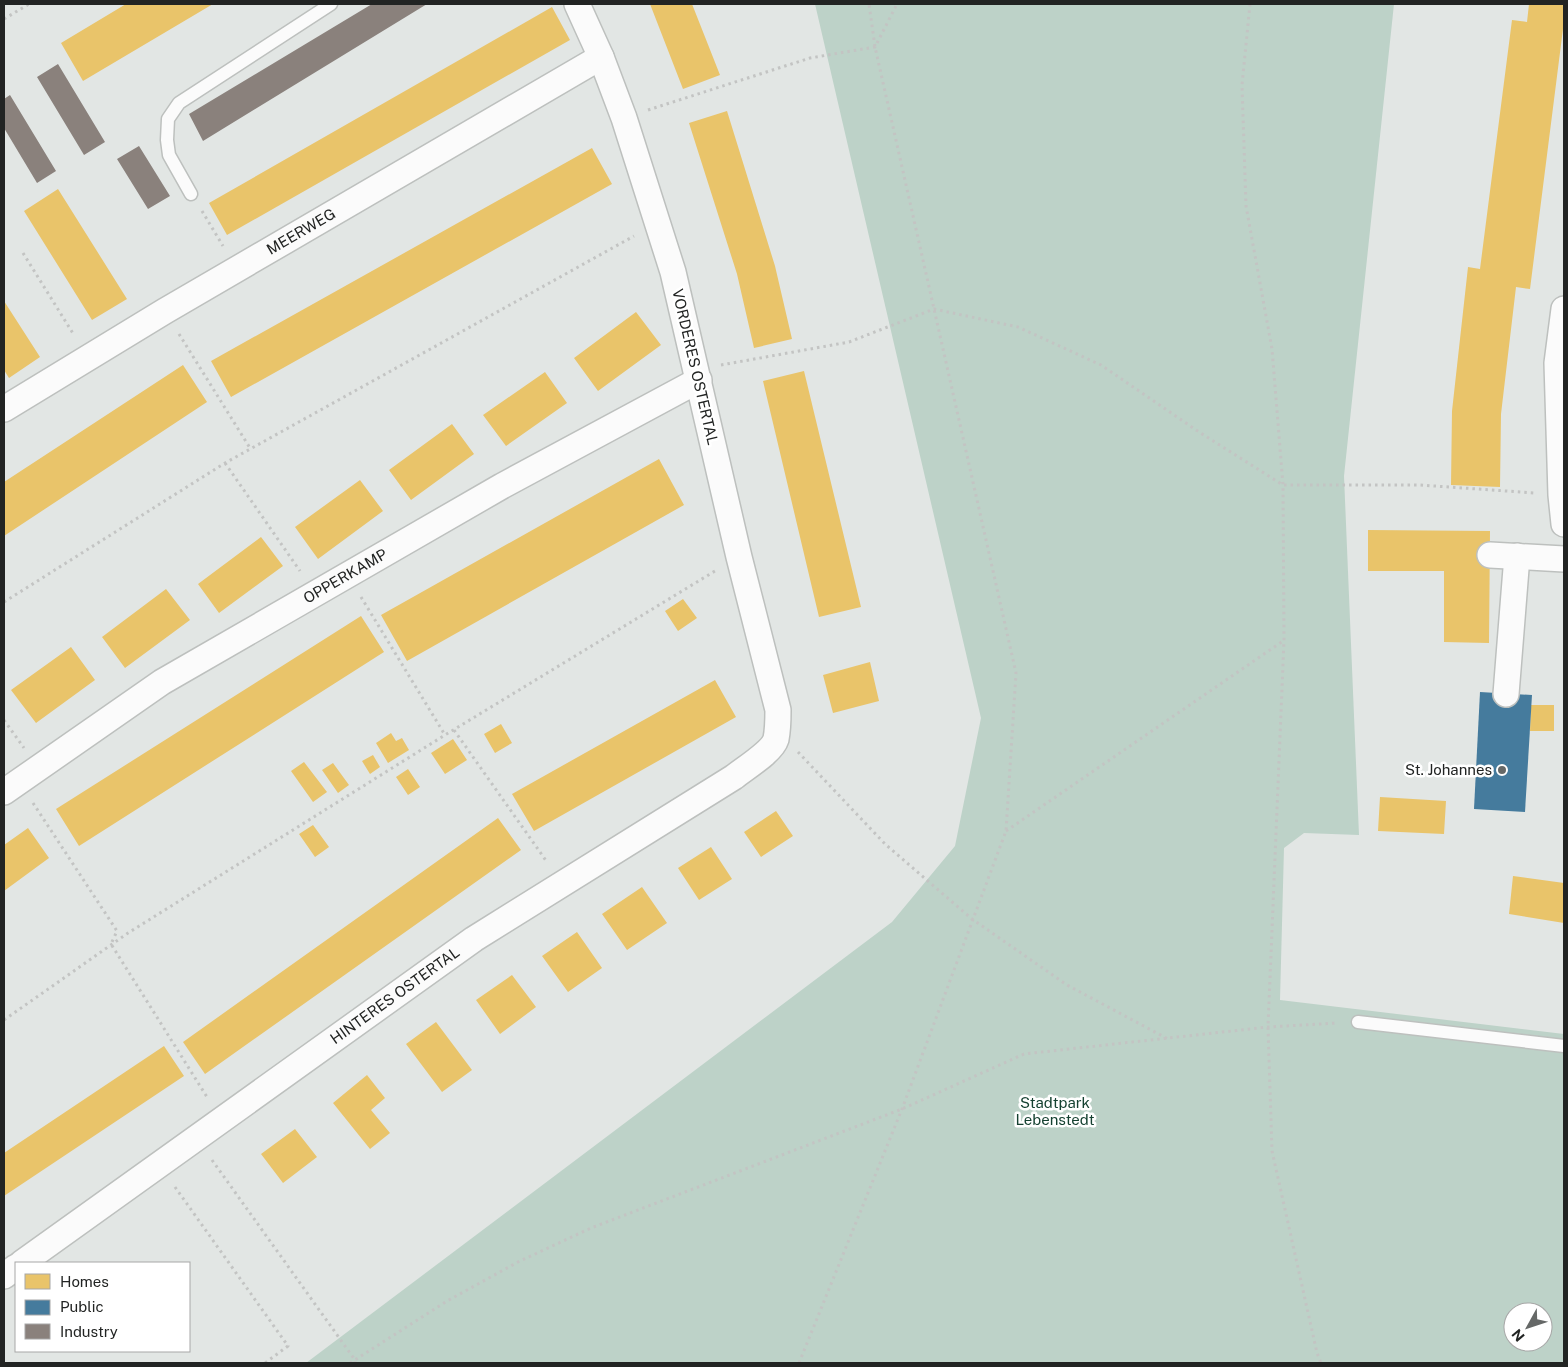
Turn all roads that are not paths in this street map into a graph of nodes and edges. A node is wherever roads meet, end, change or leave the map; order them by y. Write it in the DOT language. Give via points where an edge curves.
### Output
graph roads {
  1 [pos="331,4"];
  2 [pos="576,4"];
  3 [pos="601,57"];
  4 [pos="191,194"];
  5 [pos="1564,309"];
  6 [pos="698,374"];
  7 [pos="4,409"];
  8 [pos="1561,428"];
  9 [pos="1564,524"];
  10 [pos="1490,555"];
  11 [pos="1516,556"];
  12 [pos="1564,559"];
  13 [pos="1506,694"];
  14 [pos="775,741"];
  15 [pos="20,781"];
  16 [pos="1358,1022"];
  17 [pos="1564,1046"];
  18 [pos="23,1262"];
  19 [pos="15,1268"];
  20 [pos="4,1276"];
  1 -- 4 [label="lane" via="179,103 168,119 167,140 169,155"];
  2 -- 3 [label="street, VORDERES OSTERTAL"];
  3 -- 6 [label="street, VORDERES OSTERTAL" via="673,272"];
  3 -- 7 [label="street, MEERWEG" via="165,311"];
  5 -- 8 [label="street" via="1557,363"];
  6 -- 14 [label="street, VORDERES OSTERTAL" via="739,557 778,710"];
  6 -- 15 [label="street, OPPERKAMP" via="162,682"];
  8 -- 9 [label="street"];
  10 -- 11 [label="street"];
  11 -- 12 [label="street"];
  11 -- 13 [label="street"];
  14 -- 18 [label="street, HINTERES OSTERTAL" via="734,777 474,939"];
  16 -- 17 [label="lane"];
  19 -- 20 [label="street"];
}
